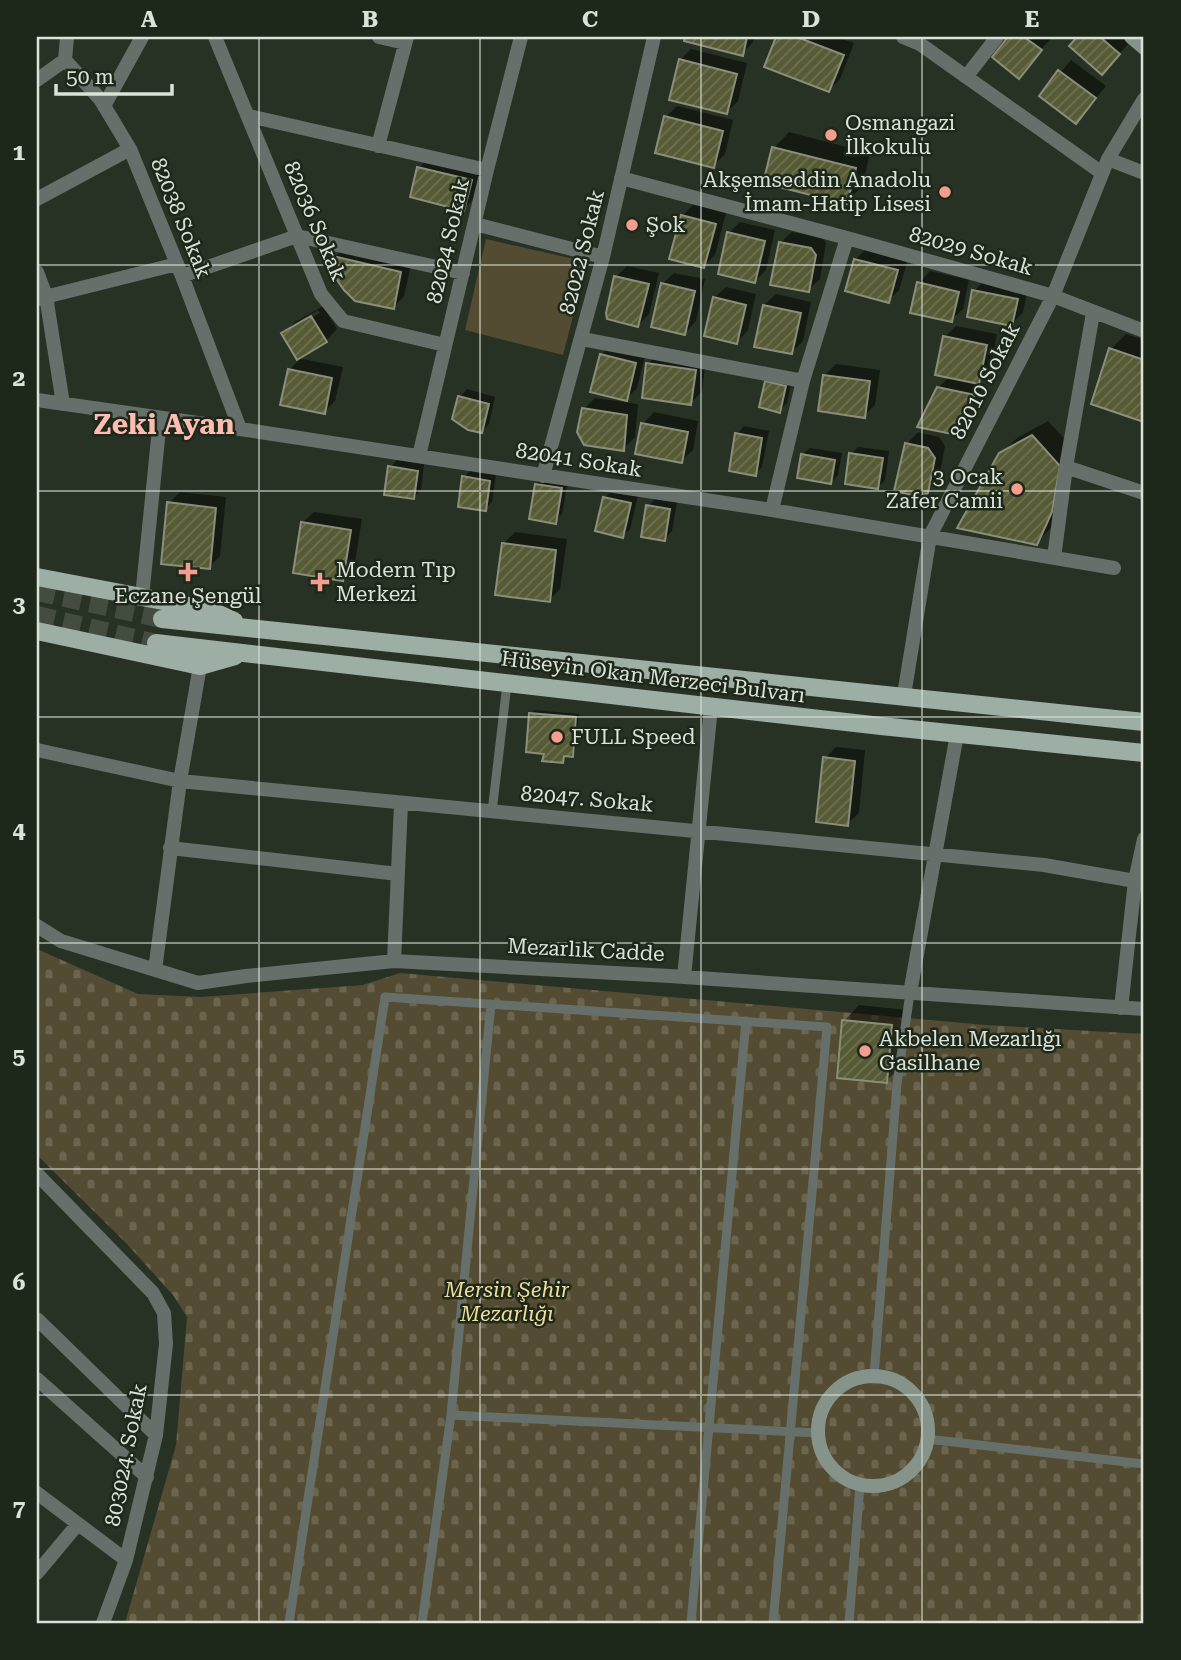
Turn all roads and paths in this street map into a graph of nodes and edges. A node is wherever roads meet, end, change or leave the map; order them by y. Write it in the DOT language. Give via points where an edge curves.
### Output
graph roads {
  1 [pos="66,37"];
  2 [pos="142,37"];
  3 [pos="215,37"];
  4 [pos="379,37"];
  5 [pos="521,37"];
  6 [pos="654,37"];
  7 [pos="903,37"];
  8 [pos="997,37"];
  9 [pos="1131,37"];
  10 [pos="406,40"];
  11 [pos="1144,48"];
  12 [pos="65,60"];
  13 [pos="966,76"];
  14 [pos="37,80"];
  15 [pos="1144,99"];
  16 [pos="104,106"];
  17 [pos="248,116"];
  18 [pos="378,146"];
  19 [pos="130,149"];
  20 [pos="1105,166"];
  21 [pos="487,170"];
  22 [pos="1144,173"];
  23 [pos="621,178"];
  24 [pos="37,199"];
  25 [pos="475,224"];
  26 [pos="297,236"];
  27 [pos="847,238"];
  28 [pos="603,257"];
  29 [pos="180,270"];
  30 [pos="37,272"];
  31 [pos="463,273"];
  32 [pos="1053,296"];
  33 [pos="41,298"];
  34 [pos="1093,313"];
  35 [pos="1144,331"];
  36 [pos="582,339"];
  37 [pos="445,345"];
  38 [pos="803,381"];
  39 [pos="37,401"];
  40 [pos="63,404"];
  41 [pos="160,419"];
  42 [pos="240,429"];
  43 [pos="419,456"];
  44 [pos="1066,467"];
  45 [pos="543,475"];
  46 [pos="1144,493"];
  47 [pos="772,510"];
  48 [pos="930,536"];
  49 [pos="1054,558"];
  50 [pos="1114,568"];
  51 [pos="37,577"];
  52 [pos="142,597"];
  53 [pos="162,619"];
  54 [pos="250,627"];
  55 [pos="37,631"];
  56 [pos="156,643"];
  57 [pos="246,653"];
  58 [pos="200,666"];
  59 [pos="507,684"];
  60 [pos="904,695"];
  61 [pos="711,707"];
  62 [pos="1144,722"];
  63 [pos="957,734"];
  64 [pos="37,750"];
  65 [pos="1144,753"];
  66 [pos="180,781"];
  67 [pos="401,804"];
  68 [pos="492,812"];
  69 [pos="698,830"];
  70 [pos="1144,839"];
  71 [pos="170,848"];
  72 [pos="936,856"];
  73 [pos="398,874"];
  74 [pos="1135,881"];
  75 [pos="37,926"];
  76 [pos="394,961"];
  77 [pos="155,970"];
  78 [pos="684,976"];
  79 [pos="910,992"];
  80 [pos="491,1004"];
  81 [pos="1121,1007"];
  82 [pos="1144,1009"];
  83 [pos="746,1021"];
  84 [pos="40,1183"];
  85 [pos="37,1320"];
  86 [pos="874,1376"];
  87 [pos="37,1379"];
  88 [pos="451,1415"];
  89 [pos="709,1428"];
  90 [pos="790,1432"];
  91 [pos="817,1433"];
  92 [pos="156,1435"];
  93 [pos="927,1439"];
  94 [pos="1144,1464"];
  95 [pos="147,1477"];
  96 [pos="860,1485"];
  97 [pos="37,1493"];
  98 [pos="77,1525"];
  99 [pos="126,1560"];
  100 [pos="37,1573"];
  101 [pos="103,1623"];
  102 [pos="289,1623"];
  103 [pos="422,1623"];
  104 [pos="691,1623"];
  105 [pos="773,1623"];
  106 [pos="849,1623"];
  1 -- 12 [label="street"];
  2 -- 16 [label="street"];
  3 -- 17 [label="street, 82036 Sokak"];
  4 -- 10 [label="street"];
  5 -- 21 [label="street, 82024 Sokak"];
  6 -- 23 [label="street, 82022 Sokak"];
  7 -- 13 [label="street"];
  8 -- 13 [label="street"];
  9 -- 11 [label="street"];
  10 -- 18 [label="street"];
  12 -- 14 [label="street"];
  12 -- 16 [label="street, 82038 Sokak"];
  13 -- 20 [label="street"];
  15 -- 20 [label="street, 82010 Sokak"];
  16 -- 19 [label="street, 82038 Sokak"];
  17 -- 18 [label="street"];
  17 -- 26 [label="street, 82036 Sokak"];
  18 -- 21 [label="street"];
  19 -- 24 [label="street"];
  19 -- 29 [label="street, 82038 Sokak"];
  20 -- 22 [label="street"];
  20 -- 32 [label="street, 82010 Sokak"];
  21 -- 25 [label="street, 82024 Sokak"];
  23 -- 27 [label="street, 82029 Sokak"];
  23 -- 28 [label="street, 82022 Sokak"];
  25 -- 28 [label="street"];
  25 -- 31 [label="street, 82024 Sokak"];
  26 -- 29 [label="street"];
  26 -- 31 [label="street"];
  26 -- 37 [label="street, 82036 Sokak" via="321,295 343,321"];
  27 -- 32 [label="street, 82029 Sokak"];
  27 -- 38 [label="street"];
  28 -- 36 [label="street, 82022 Sokak"];
  29 -- 33 [label="street"];
  29 -- 42 [label="street, 82038 Sokak"];
  30 -- 33 [label="street"];
  31 -- 37 [label="street, 82024 Sokak"];
  32 -- 34 [label="street, 82029 Sokak"];
  32 -- 48 [label="street, 82010 Sokak"];
  33 -- 40 [label="street"];
  34 -- 35 [label="street, 82029 Sokak"];
  34 -- 44 [label="street"];
  36 -- 38 [label="street"];
  36 -- 45 [label="street, 82022 Sokak"];
  37 -- 43 [label="street, 82024 Sokak"];
  38 -- 47 [label="street"];
  39 -- 40 [label="street, 82041 Sokak"];
  40 -- 41 [label="street, 82041 Sokak"];
  41 -- 42 [label="street, 82041 Sokak"];
  41 -- 52 [label="street"];
  42 -- 43 [label="street, 82041 Sokak"];
  43 -- 45 [label="street, 82041 Sokak"];
  44 -- 46 [label="street"];
  44 -- 49 [label="street"];
  45 -- 47 [label="street, 82041 Sokak"];
  47 -- 48 [label="street, 82041 Sokak"];
  48 -- 49 [label="street, 82041 Sokak"];
  48 -- 60 [label="street, 82010 Sokak"];
  49 -- 50 [label="street, 82041 Sokak"];
  51 -- 52 [label="main road"];
  52 -- 54 [label="main road" via="210,610"];
  53 -- 54 [label="main road, Hüseyin Okan Merzeci Bulvarı"];
  54 -- 60 [label="main road, Hüseyin Okan Merzeci Bulvarı"];
  55 -- 58 [label="main road"];
  56 -- 57 [label="main road, Hüseyin Okan Merzeci Bulvarı"];
  57 -- 58 [label="main road"];
  57 -- 59 [label="main road, Hüseyin Okan Merzeci Bulvarı"];
  58 -- 66 [label="street"];
  59 -- 61 [label="main road, Hüseyin Okan Merzeci Bulvarı"];
  59 -- 68 [label="lane"];
  60 -- 62 [label="main road, Hüseyin Okan Merzeci Bulvarı"];
  61 -- 63 [label="main road, Hüseyin Okan Merzeci Bulvarı"];
  61 -- 69 [label="street"];
  63 -- 65 [label="main road, Hüseyin Okan Merzeci Bulvarı"];
  63 -- 72 [label="street"];
  64 -- 66 [label="street, 82047. Sokak"];
  66 -- 67 [label="street, 82047. Sokak"];
  66 -- 71 [label="street"];
  67 -- 68 [label="street, 82047. Sokak"];
  67 -- 73 [label="street"];
  68 -- 69 [label="street, 82047. Sokak"];
  69 -- 72 [label="street, 82047. Sokak"];
  69 -- 78 [label="street"];
  70 -- 74 [label="street"];
  71 -- 73 [label="street"];
  71 -- 77 [label="street"];
  72 -- 74 [label="street, 82047. Sokak" via="1044,865"];
  72 -- 79 [label="street"];
  73 -- 76 [label="street"];
  74 -- 81 [label="street"];
  75 -- 77 [label="street, Mezarlık Cadde" via="61,941"];
  76 -- 77 [label="street, Mezarlık Cadde" via="198,983"];
  76 -- 78 [label="street, Mezarlık Cadde"];
  78 -- 79 [label="street, Mezarlık Cadde"];
  79 -- 81 [label="street, Mezarlık Cadde"];
  79 -- 86 [label="lane" via="897,1084"];
  80 -- 83 [label="lane"];
  80 -- 88 [label="lane"];
  80 -- 102 [label="lane" via="385,997"];
  81 -- 82 [label="street, Mezarlık Cadde"];
  83 -- 89 [label="lane"];
  83 -- 90 [label="lane" via="827,1027"];
  84 -- 92 [label="street, 803024. Sokak" via="153,1293 164,1313 166,1344"];
  85 -- 92 [label="street"];
  86 -- 91 [label="street" via="841,1386 828,1399"];
  86 -- 93 [label="street" via="908,1389 920,1403 927,1420"];
  87 -- 95 [label="street"];
  88 -- 89 [label="lane"];
  88 -- 103 [label="lane"];
  89 -- 90 [label="lane"];
  89 -- 104 [label="lane"];
  90 -- 91 [label="lane"];
  90 -- 105 [label="lane"];
  91 -- 96 [label="street" via="830,1466"];
  92 -- 95 [label="street, 803024. Sokak"];
  93 -- 94 [label="lane"];
  93 -- 96 [label="street" via="922,1457 895,1482"];
  95 -- 99 [label="street, 803024. Sokak"];
  96 -- 106 [label="lane"];
  97 -- 98 [label="street"];
  98 -- 99 [label="street"];
  98 -- 100 [label="street"];
  99 -- 101 [label="street, 803024. Sokak"];
}
